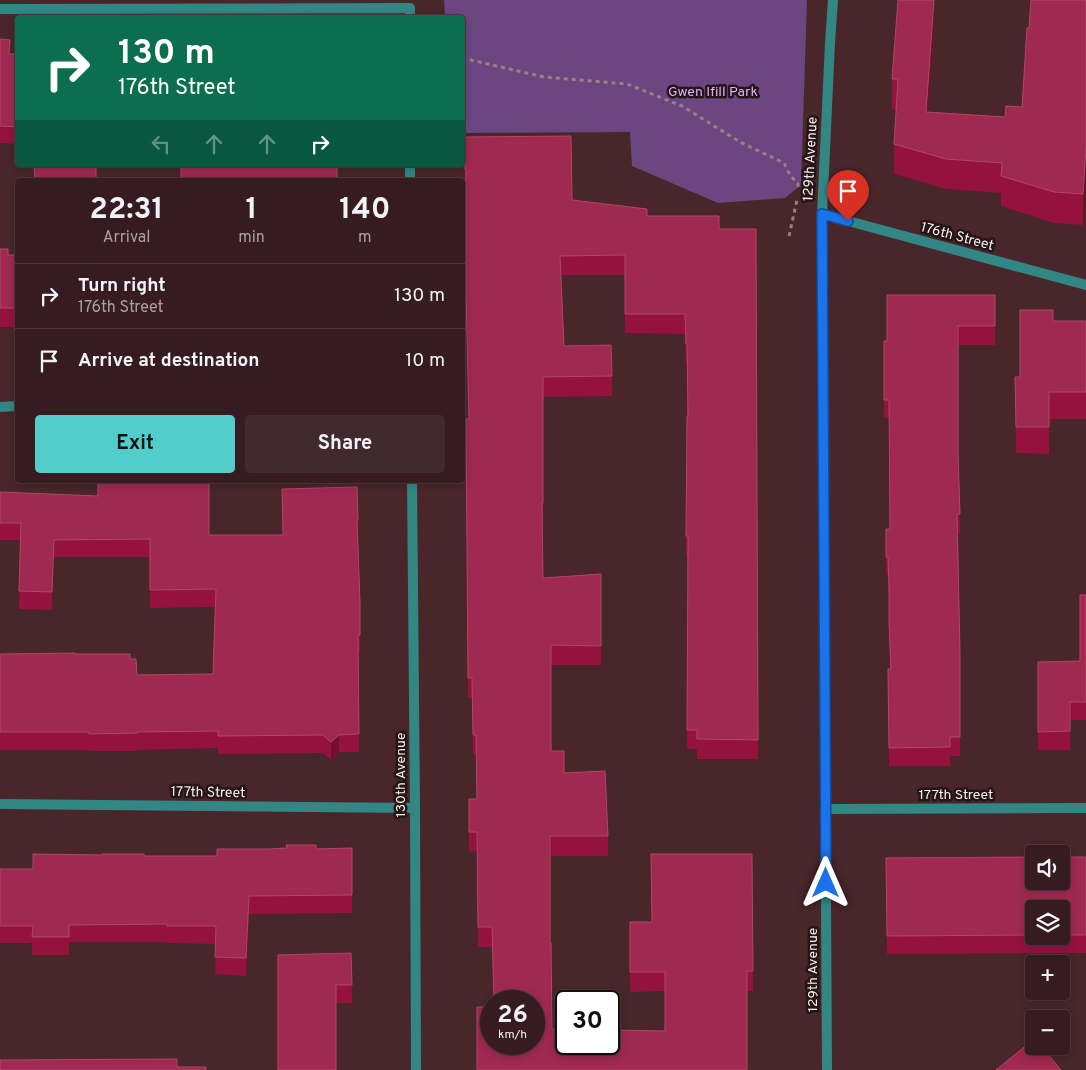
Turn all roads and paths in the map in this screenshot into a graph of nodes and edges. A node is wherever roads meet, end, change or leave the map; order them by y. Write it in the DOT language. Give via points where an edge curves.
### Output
graph roads {
  1 [pos="833,0"];
  2 [pos="0,9"];
  3 [pos="410,13"];
  4 [pos="465,59"];
  5 [pos="822,214"];
  6 [pos="790,236"];
  7 [pos="1086,285"];
  8 [pos="0,406"];
  9 [pos="15,406"];
  10 [pos="412,483"];
  11 [pos="0,804"];
  12 [pos="415,808"];
  13 [pos="1086,808"];
  14 [pos="826,809"];
  15 [pos="416,1070"];
  16 [pos="827,1070"];
  1 -- 5 [label="street, 129th Avenue"];
  2 -- 3 [label="street"];
  4 -- 6 [label="path" via="544,77 627,84 682,106 740,142 784,163 799,191"];
  5 -- 7 [label="street, 176th Street"];
  5 -- 14 [label="street, 129th Avenue"];
  8 -- 9 [label="street"];
  10 -- 12 [label="street, 130th Avenue"];
  11 -- 12 [label="street, 177th Street"];
  12 -- 15 [label="street, 130th Avenue"];
  13 -- 14 [label="street, 177th Street"];
  14 -- 16 [label="street, 129th Avenue"];
}
